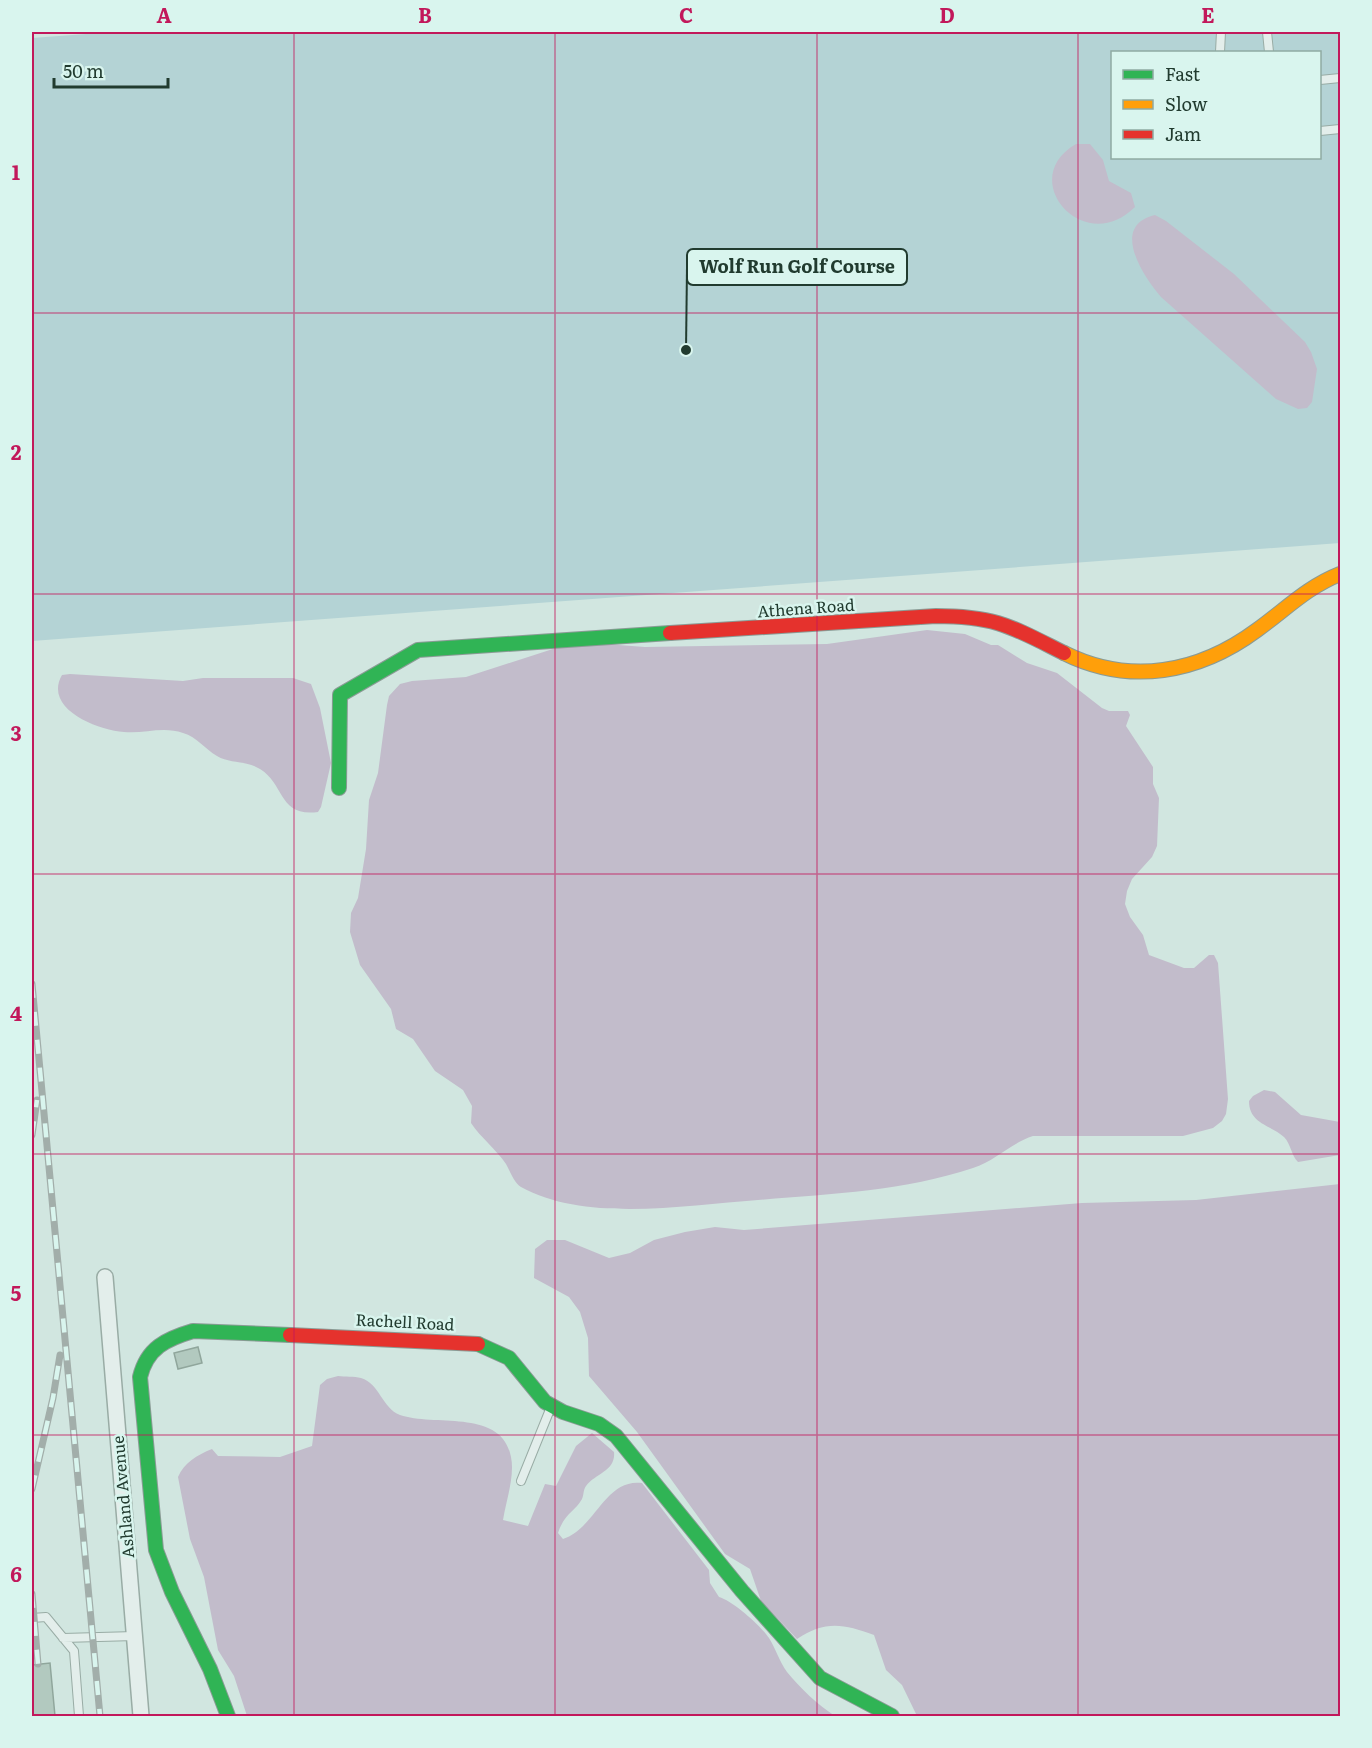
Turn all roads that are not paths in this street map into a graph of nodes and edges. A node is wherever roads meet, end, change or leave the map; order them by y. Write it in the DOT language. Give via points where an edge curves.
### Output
graph roads {
  1 [pos="1221,32"];
  2 [pos="1267,32"];
  3 [pos="1220,51"];
  4 [pos="1269,51"];
  5 [pos="1341,78"];
  6 [pos="1321,80"];
  7 [pos="1341,129"];
  8 [pos="1321,131"];
  9 [pos="1341,574"];
  10 [pos="339,788"];
  11 [pos="105,1277"];
  12 [pos="552,1406"];
  13 [pos="521,1481"];
  14 [pos="32,1618"];
  15 [pos="135,1636"];
  16 [pos="63,1638"];
  17 [pos="79,1716"];
  18 [pos="141,1716"];
  19 [pos="228,1716"];
  20 [pos="892,1716"];
  1 -- 3 [label="lane"];
  2 -- 4 [label="lane"];
  5 -- 6 [label="lane"];
  7 -- 8 [label="lane"];
  9 -- 10 [label="street, Athena Road" via="1305,590 1260,629 1214,655 1180,667 1146,671 1121,673 1100,669 989,619 936,616 418,650 340,694"];
  11 -- 15 [label="street, Ashland Avenue"];
  12 -- 13 [label="lane"];
  12 -- 19 [label="street, Rachell Road" via="534,1390 512,1360 482,1343 217,1330 193,1331 152,1347 140,1377 156,1550"];
  12 -- 20 [label="street, Rachell Road" via="568,1415 604,1424 742,1591 820,1678"];
  14 -- 16 [label="lane" via="46,1617"];
  15 -- 16 [label="lane"];
  15 -- 18 [label="street, Ashland Avenue"];
  16 -- 17 [label="lane" via="74,1651"];
}
